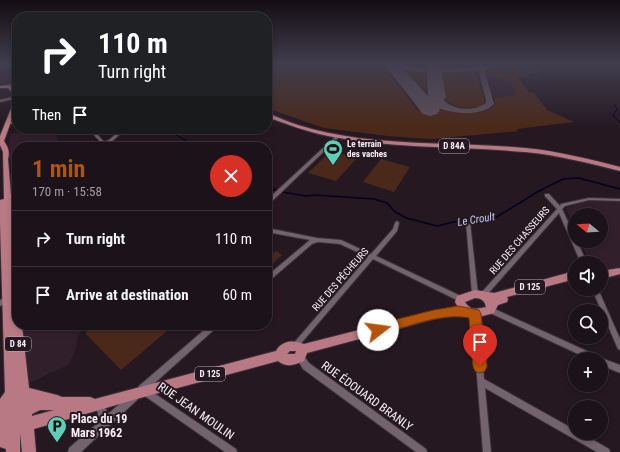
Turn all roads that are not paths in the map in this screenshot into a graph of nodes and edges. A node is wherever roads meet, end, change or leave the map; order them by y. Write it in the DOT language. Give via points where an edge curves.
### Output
graph roads {
  1 [pos="6,85"];
  2 [pos="0,86"];
  3 [pos="12,92"];
  4 [pos="12,99"];
  5 [pos="0,101"];
  6 [pos="12,112"];
  7 [pos="272,117"];
  8 [pos="12,120"];
  9 [pos="8,123"];
  10 [pos="12,123"];
  11 [pos="324,133"];
  12 [pos="95,134"];
  13 [pos="118,134"];
  14 [pos="336,138"];
  15 [pos="354,139"];
  16 [pos="1,141"];
  17 [pos="102,142"];
  18 [pos="106,142"];
  19 [pos="554,154"];
  20 [pos="0,163"];
  21 [pos="620,169"];
  22 [pos="620,173"];
  23 [pos="547,196"];
  24 [pos="272,198"];
  25 [pos="620,200"];
  26 [pos="559,208"];
  27 [pos="1,215"];
  28 [pos="468,222"];
  29 [pos="397,223"];
  30 [pos="272,231"];
  31 [pos="317,240"];
  32 [pos="372,256"];
  33 [pos="581,256"];
  34 [pos="620,267"];
  35 [pos="608,269"];
  36 [pos="620,272"];
  37 [pos="608,274"];
  38 [pos="272,275"];
  39 [pos="568,280"];
  40 [pos="568,280"];
  41 [pos="481,295"];
  42 [pos="598,296"];
  43 [pos="10,299"];
  44 [pos="460,301"];
  45 [pos="491,308"];
  46 [pos="472,313"];
  47 [pos="434,315"];
  48 [pos="12,326"];
  49 [pos="12,330"];
  50 [pos="209,330"];
  51 [pos="620,347"];
  52 [pos="299,351"];
  53 [pos="582,352"];
  54 [pos="608,364"];
  55 [pos="620,369"];
  56 [pos="481,381"];
  57 [pos="142,391"];
  58 [pos="17,393"];
  59 [pos="64,403"];
  60 [pos="99,404"];
  61 [pos="12,411"];
  62 [pos="0,419"];
  63 [pos="103,425"];
  64 [pos="20,426"];
  65 [pos="0,432"];
  66 [pos="8,445"];
  67 [pos="29,452"];
  68 [pos="74,452"];
  69 [pos="233,452"];
  70 [pos="423,452"];
  71 [pos="487,452"];
  72 [pos="606,452"];
  1 -- 2 [label="main road"];
  2 -- 3 [label="main road" via="9,88"];
  4 -- 5 [label="street"];
  6 -- 9 [label="main road, D 84"];
  7 -- 11 [label="main road, D 84A"];
  8 -- 9 [label="main road, D 84"];
  9 -- 10 [label="street"];
  9 -- 16 [label="main road, D 84"];
  11 -- 14 [label="main road, D 84A"];
  11 -- 15 [label="main road, D 84A"];
  12 -- 17 [label="street"];
  13 -- 18 [label="street"];
  14 -- 15 [label="main road, D 84A"];
  14 -- 24 [label="street"];
  15 -- 19 [label="main road, D 84A"];
  16 -- 43 [label="main road, D 84" via="6,155"];
  19 -- 21 [label="main road, D 84A"];
  19 -- 22 [label="main road, D 84A"];
  20 -- 27 [label="main road, D 84"];
  23 -- 26 [label="street"];
  25 -- 26 [label="street, RUE DES CHASSEURS" via="589,199"];
  26 -- 33 [label="street"];
  26 -- 41 [label="street, RUE DES CHASSEURS"];
  27 -- 43 [label="main road, D 84"];
  28 -- 41 [label="street"];
  29 -- 32 [label="street, RUE DES PÊCHEURS" via="395,230"];
  30 -- 31 [label="street"];
  31 -- 32 [label="street" via="341,242"];
  31 -- 38 [label="street" via="310,242"];
  32 -- 44 [label="street"];
  32 -- 52 [label="street, RUE DES PÊCHEURS"];
  34 -- 35 [label="main road"];
  36 -- 37 [label="main road"];
  39 -- 41 [label="main road, D 125" via="494,297"];
  40 -- 45 [label="main road, D 125" via="497,300"];
  41 -- 44 [label="main road"];
  41 -- 45 [label="main road" via="490,301"];
  42 -- 51 [label="street"];
  43 -- 48 [label="main road, D 84"];
  44 -- 46 [label="main road" via="463,308"];
  44 -- 47 [label="main road" via="456,307"];
  45 -- 46 [label="main road"];
  45 -- 53 [label="street"];
  46 -- 47 [label="main road" via="458,311"];
  46 -- 56 [label="street"];
  47 -- 52 [label="main road"];
  49 -- 58 [label="main road, D 84"];
  50 -- 57 [label="street"];
  52 -- 57 [label="main road, D 125" via="288,361 280,355"];
  52 -- 70 [label="street, RUE ÉDOUARD BRANLY" via="306,366"];
  54 -- 55 [label="street"];
  56 -- 71 [label="street"];
  56 -- 72 [label="street"];
  57 -- 60 [label="main road, D 125"];
  57 -- 63 [label="street"];
  57 -- 69 [label="street, RUE JEAN MOULIN"];
  58 -- 59 [label="main road"];
  58 -- 61 [label="main road, D 84"];
  59 -- 60 [label="main road, D 125"];
  59 -- 61 [label="main road, D 125" via="40,404"];
  60 -- 63 [label="street" via="103,412"];
  60 -- 64 [label="main road, D 125"];
  61 -- 62 [label="main road, D 125"];
  61 -- 64 [label="main road, D 84"];
  63 -- 68 [label="street"];
  64 -- 65 [label="main road, D 125"];
  64 -- 66 [label="main road, D 84"];
  64 -- 67 [label="main road, D 84"];
}
